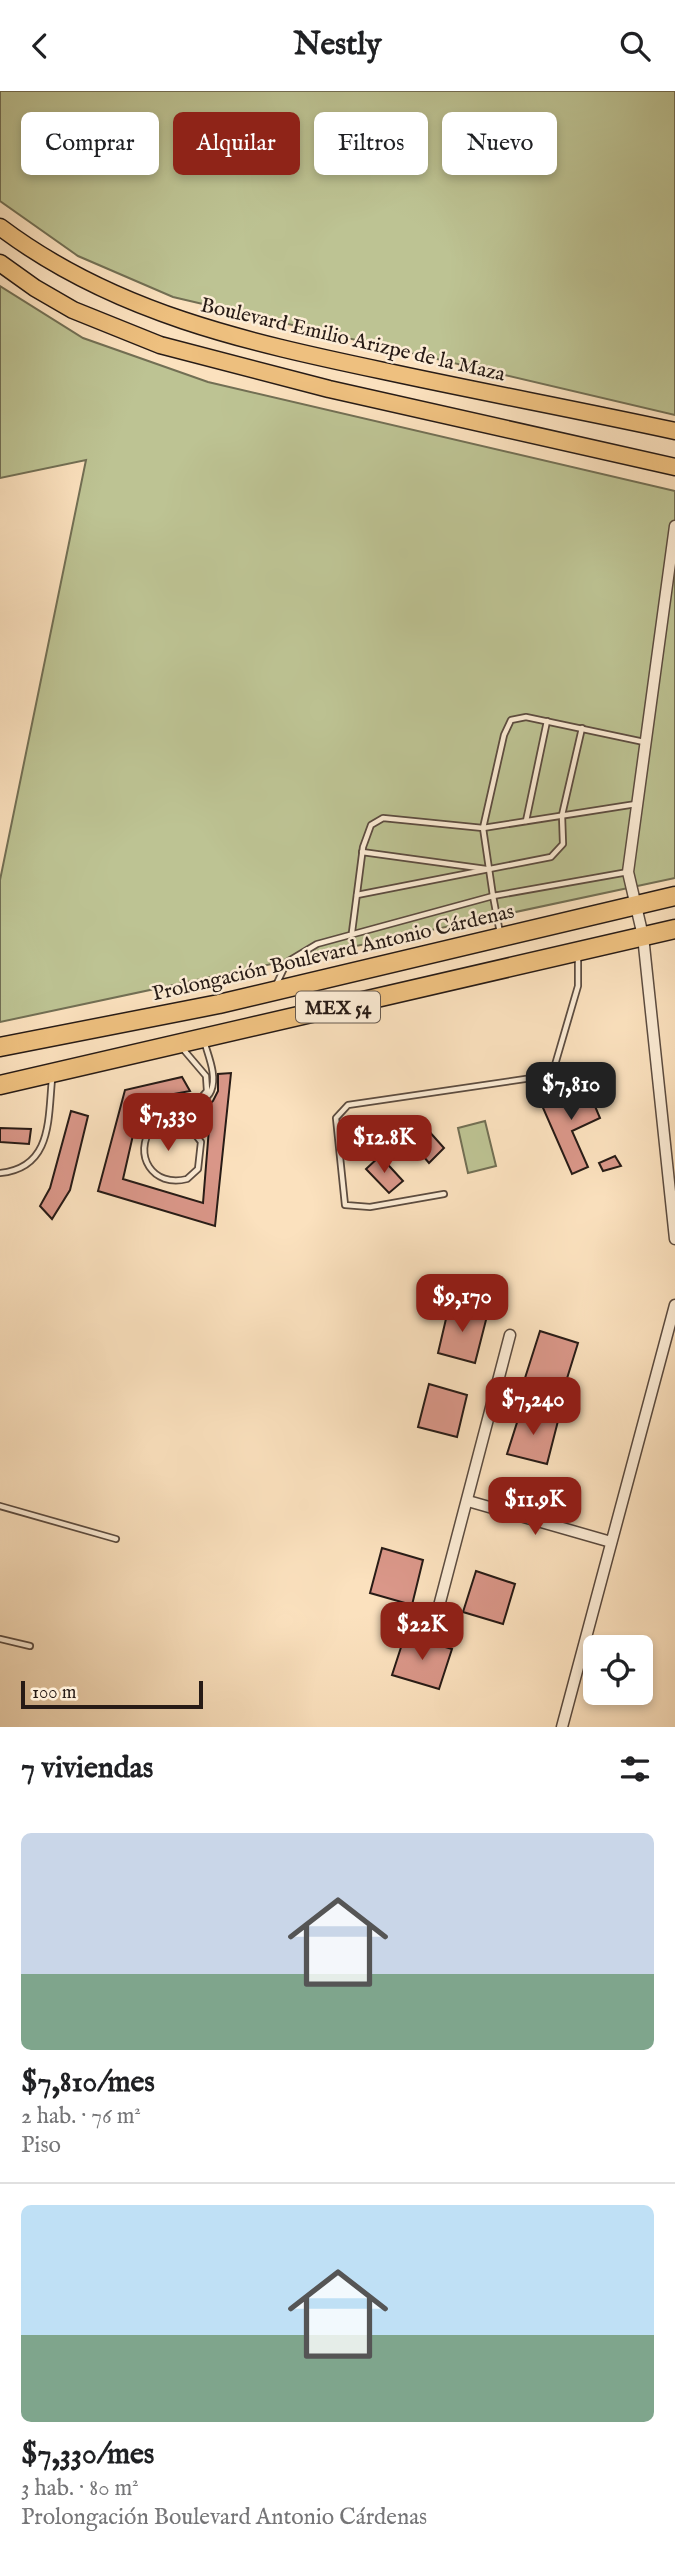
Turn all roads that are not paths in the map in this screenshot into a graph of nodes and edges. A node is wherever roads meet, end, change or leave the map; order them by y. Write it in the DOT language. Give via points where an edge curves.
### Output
graph roads {
  1 [pos="0,227"];
  2 [pos="0,264"];
  3 [pos="675,431"];
  4 [pos="675,467"];
  5 [pos="675,526"];
  6 [pos="547,721"];
  7 [pos="582,728"];
  8 [pos="644,742"];
  9 [pos="636,804"];
  10 [pos="562,815"];
  11 [pos="526,821"];
  12 [pos="483,828"];
  13 [pos="362,852"];
  14 [pos="491,870"];
  15 [pos="628,872"];
  16 [pos="357,895"];
  17 [pos="493,896"];
  18 [pos="675,896"];
  19 [pos="636,905"];
  20 [pos="675,929"];
  21 [pos="352,932"];
  22 [pos="643,936"];
  23 [pos="501,937"];
  24 [pos="578,952"];
  25 [pos="274,991"];
  26 [pos="149,1017"];
  27 [pos="203,1038"];
  28 [pos="178,1044"];
  29 [pos="0,1047"];
  30 [pos="0,1060"];
  31 [pos="52,1073"];
  32 [pos="0,1085"];
  33 [pos="197,1102"];
  34 [pos="163,1118"];
  35 [pos="0,1173"];
  36 [pos="444,1194"];
  37 [pos="675,1239"];
  38 [pos="675,1305"];
  39 [pos="510,1335"];
  40 [pos="468,1501"];
  41 [pos="0,1506"];
  42 [pos="117,1539"];
  43 [pos="611,1542"];
  44 [pos="439,1606"];
  45 [pos="0,1639"];
  46 [pos="30,1646"];
  47 [pos="562,1727"];
  1 -- 3 [label="main road, Boulevard Emilio Arizpe de la Maza" via="88,284 132,304 355,365"];
  2 -- 4 [label="main road" via="73,310 160,345 329,390"];
  5 -- 8 [label="street"];
  6 -- 7 [label="lane"];
  6 -- 11 [label="lane"];
  6 -- 12 [label="lane" via="511,720 503,735"];
  7 -- 8 [label="lane"];
  7 -- 10 [label="lane"];
  8 -- 9 [label="street"];
  9 -- 10 [label="lane"];
  9 -- 15 [label="street"];
  10 -- 11 [label="lane"];
  10 -- 14 [label="lane" via="563,844 551,857"];
  11 -- 12 [label="lane"];
  12 -- 13 [label="lane" via="383,818 370,825"];
  12 -- 14 [label="lane"];
  13 -- 14 [label="lane"];
  13 -- 16 [label="lane"];
  14 -- 16 [label="lane"];
  14 -- 17 [label="lane"];
  15 -- 17 [label="lane"];
  15 -- 19 [label="street"];
  16 -- 21 [label="lane"];
  17 -- 21 [label="lane"];
  17 -- 23 [label="lane"];
  18 -- 19 [label="highway, Prolongación Boulevard Antonio Cárdenas / MEX 54"];
  19 -- 22 [label="street"];
  19 -- 23 [label="highway, Prolongación Boulevard Antonio Cárdenas / MEX 54"];
  20 -- 22 [label="highway, MEX 54"];
  21 -- 25 [label="lane" via="317,944 287,962"];
  22 -- 24 [label="highway, MEX 54"];
  22 -- 37 [label="street"];
  23 -- 25 [label="highway, Prolongación Boulevard Antonio Cárdenas / MEX 54"];
  24 -- 27 [label="highway, MEX 54"];
  24 -- 36 [label="lane" via="578,986 552,1075 348,1105 336,1118 345,1205 370,1207"];
  25 -- 26 [label="highway, Prolongación Boulevard Antonio Cárdenas / MEX 54"];
  26 -- 29 [label="highway, Prolongación Boulevard Antonio Cárdenas / MEX 54"];
  26 -- 30 [label="highway" via="116,1034"];
  27 -- 28 [label="highway, MEX 54"];
  27 -- 33 [label="lane" via="213,1081 209,1095"];
  28 -- 31 [label="highway, MEX 54"];
  28 -- 33 [label="lane" via="206,1076 206,1091"];
  31 -- 32 [label="highway, MEX 54"];
  31 -- 35 [label="lane" via="48,1118 38,1156 21,1169"];
  33 -- 34 [label="lane"];
  34 -- 34 [label="lane" via="191,1129 201,1142 198,1169 187,1179 156,1175 145,1164 148,1135"];
  38 -- 43 [label="street"];
  39 -- 40 [label="street"];
  40 -- 43 [label="street"];
  40 -- 44 [label="street"];
  41 -- 42 [label="lane"];
  43 -- 47 [label="street"];
  45 -- 46 [label="lane"];
}
